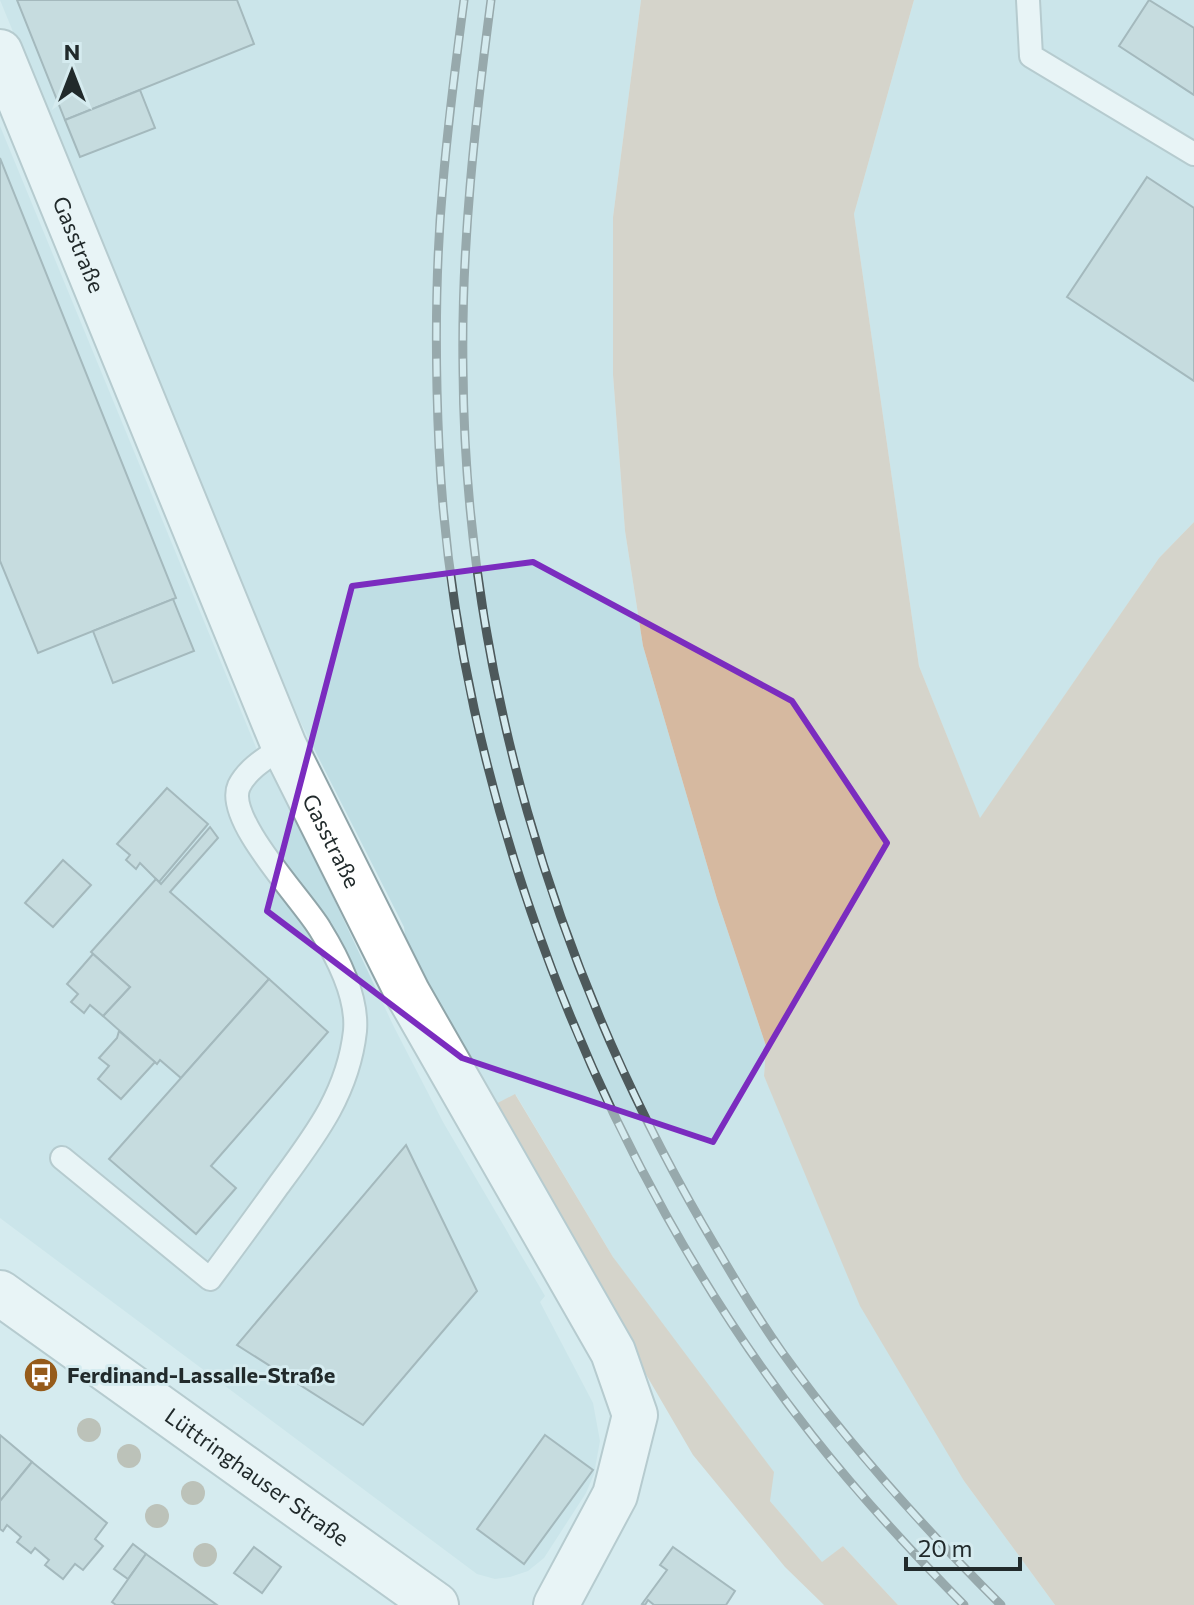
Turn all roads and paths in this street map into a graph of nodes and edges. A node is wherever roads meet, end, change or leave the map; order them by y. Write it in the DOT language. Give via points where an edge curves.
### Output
graph roads {
  1 [pos="1028,0"];
  2 [pos="0,52"];
  3 [pos="1194,154"];
  4 [pos="284,746"];
  5 [pos="62,1158"];
  6 [pos="0,1293"];
  7 [pos="436,1605"];
  8 [pos="556,1605"];
  1 -- 3 [label="lane" via="1031,56"];
  2 -- 4 [label="street, Gasstraße"];
  4 -- 5 [label="lane" via="254,767 238,787 238,805 246,826 321,930 351,992 355,1028 347,1071 326,1120 210,1279"];
  4 -- 8 [label="street, Gasstraße" via="408,994 613,1352 635,1415 615,1495"];
  6 -- 7 [label="street, Lüttringhauser Straße"];
}
